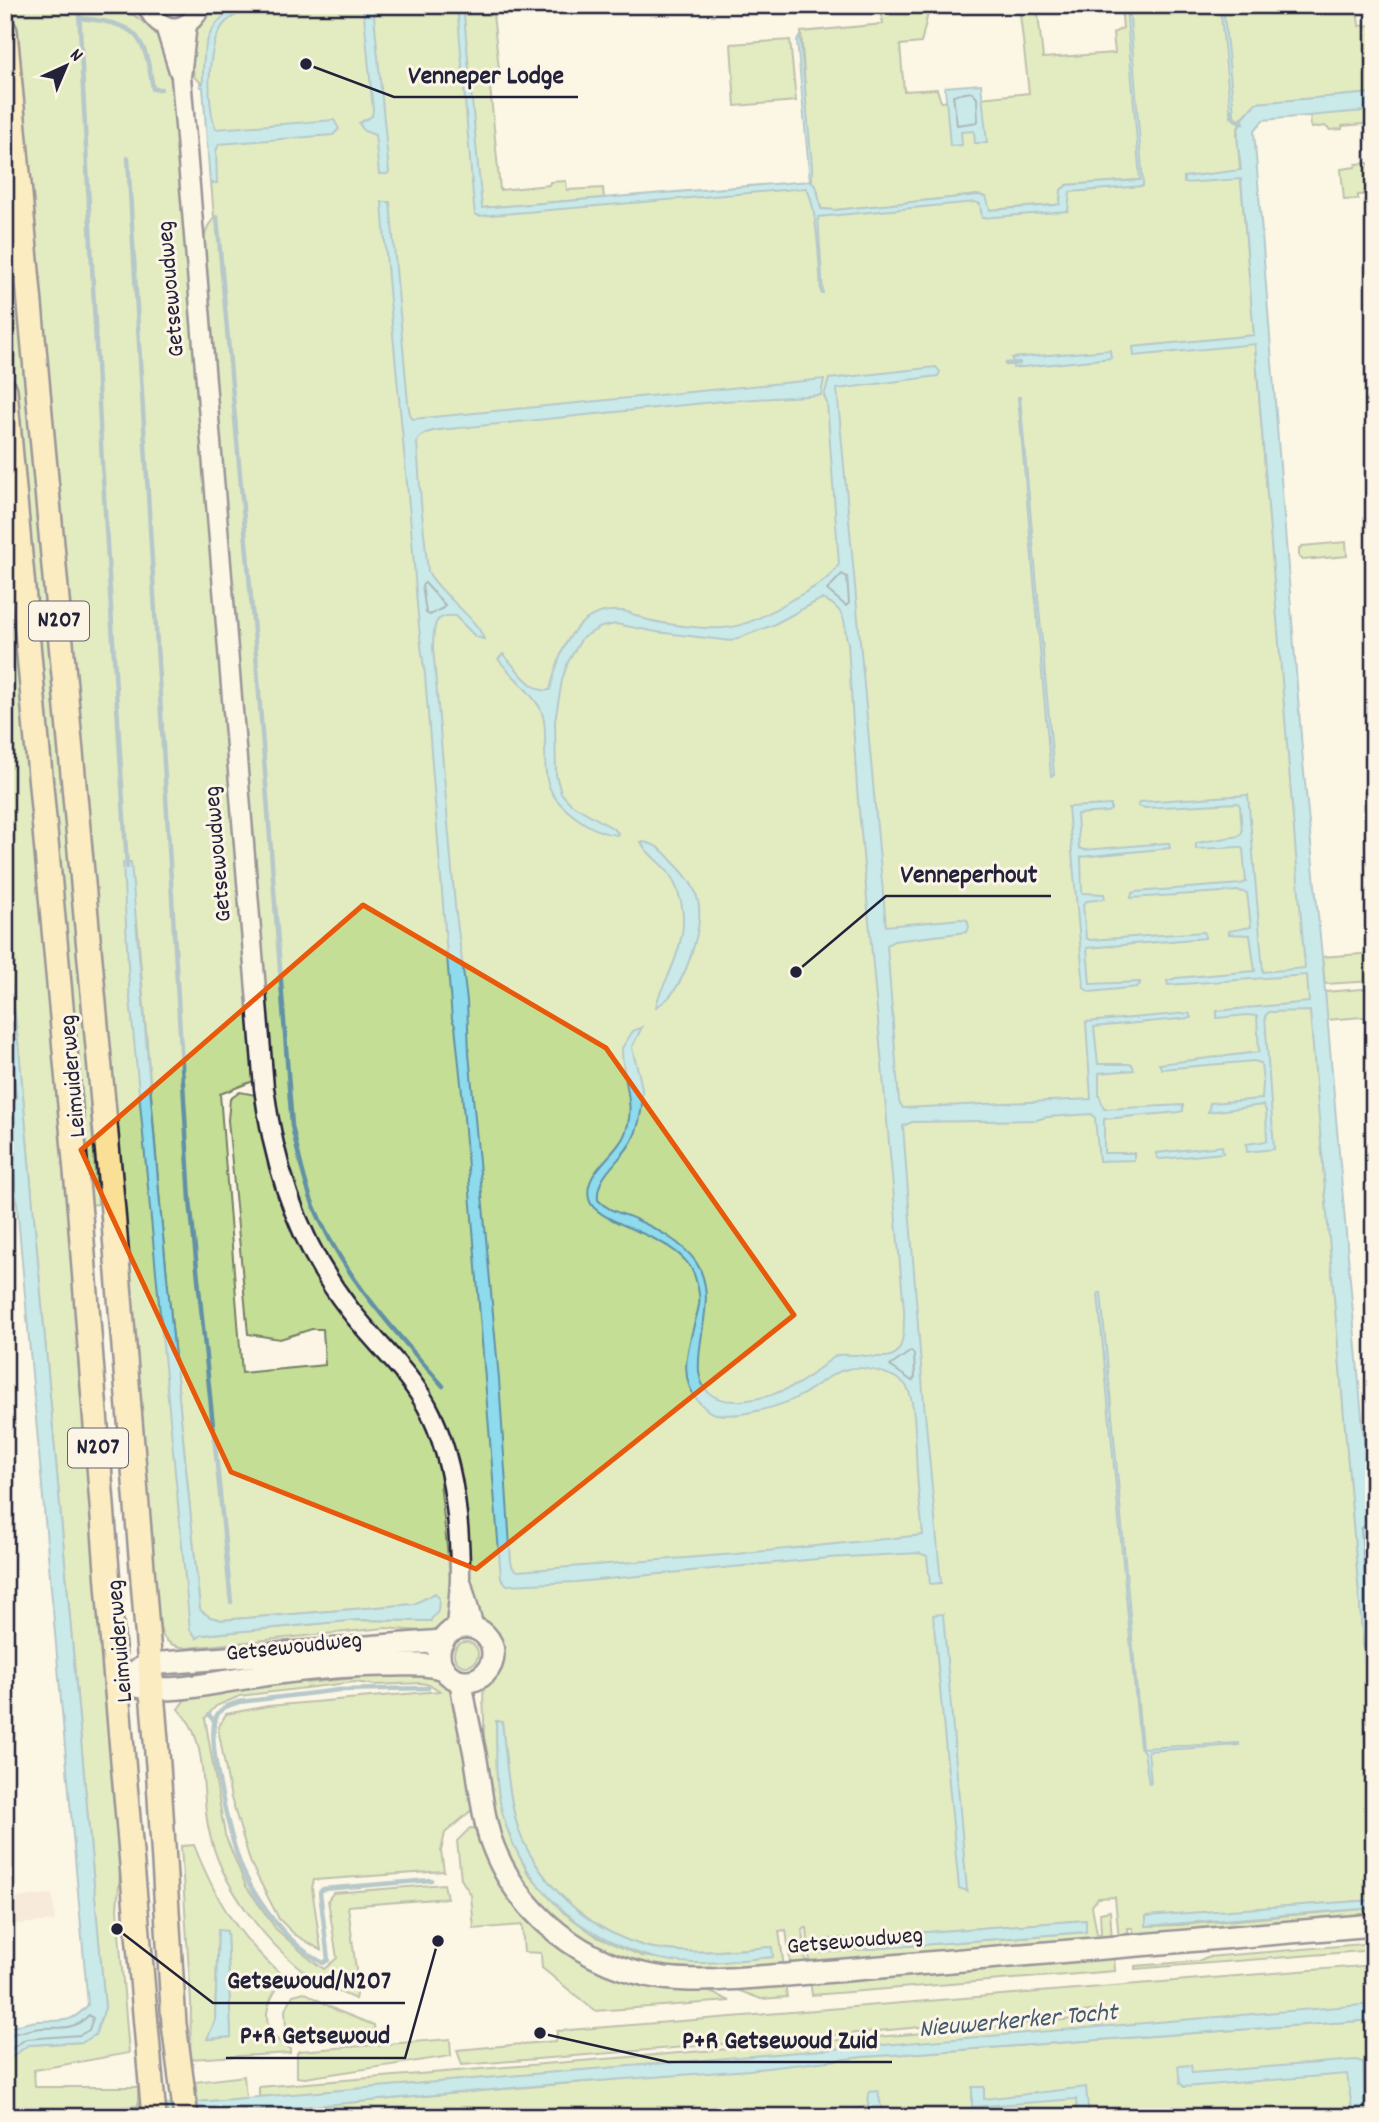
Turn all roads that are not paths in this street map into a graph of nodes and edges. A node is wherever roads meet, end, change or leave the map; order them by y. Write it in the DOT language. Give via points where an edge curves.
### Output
graph roads {
  1 [pos="201,5"];
  2 [pos="146,6"];
  3 [pos="187,24"];
  4 [pos="165,26"];
  5 [pos="5,31"];
  6 [pos="181,77"];
  7 [pos="5,390"];
  8 [pos="458,1633"];
  9 [pos="149,1664"];
  10 [pos="461,1676"];
  11 [pos="117,1682"];
  12 [pos="150,1689"];
  13 [pos="1374,1925"];
  14 [pos="185,2106"];
  15 [pos="153,2108"];
  1 -- 3 [label="street"];
  2 -- 4 [label="street"];
  3 -- 4 [label="street"];
  3 -- 6 [label="street, Getsewoudweg"];
  4 -- 6 [label="street, Getsewoudweg"];
  5 -- 9 [label="main road, Leimuiderweg / N207" via="112,1197"];
  6 -- 8 [label="street, Getsewoudweg" via="269,1127 289,1199 319,1263 350,1310 419,1393 440,1436 453,1488 460,1577"];
  7 -- 11 [label="main road, Leimuiderweg / N207"];
  8 -- 9 [label="main road, Getsewoudweg"];
  8 -- 10 [label="main road" via="439,1655"];
  8 -- 10 [label="main road" via="488,1638 493,1650 491,1666"];
  9 -- 11 [label="main road"];
  9 -- 12 [label="main road, Leimuiderweg / N207"];
  10 -- 12 [label="main road, Getsewoudweg" via="427,1665 353,1666"];
  10 -- 13 [label="main road, Getsewoudweg" via="490,1837 518,1892 574,1946 604,1962 647,1975 705,1980 787,1975"];
  11 -- 12 [label="main road, Getsewoudweg"];
  11 -- 15 [label="main road, Leimuiderweg / N207"];
  12 -- 14 [label="main road, Leimuiderweg / N207" via="174,2024"];
}
